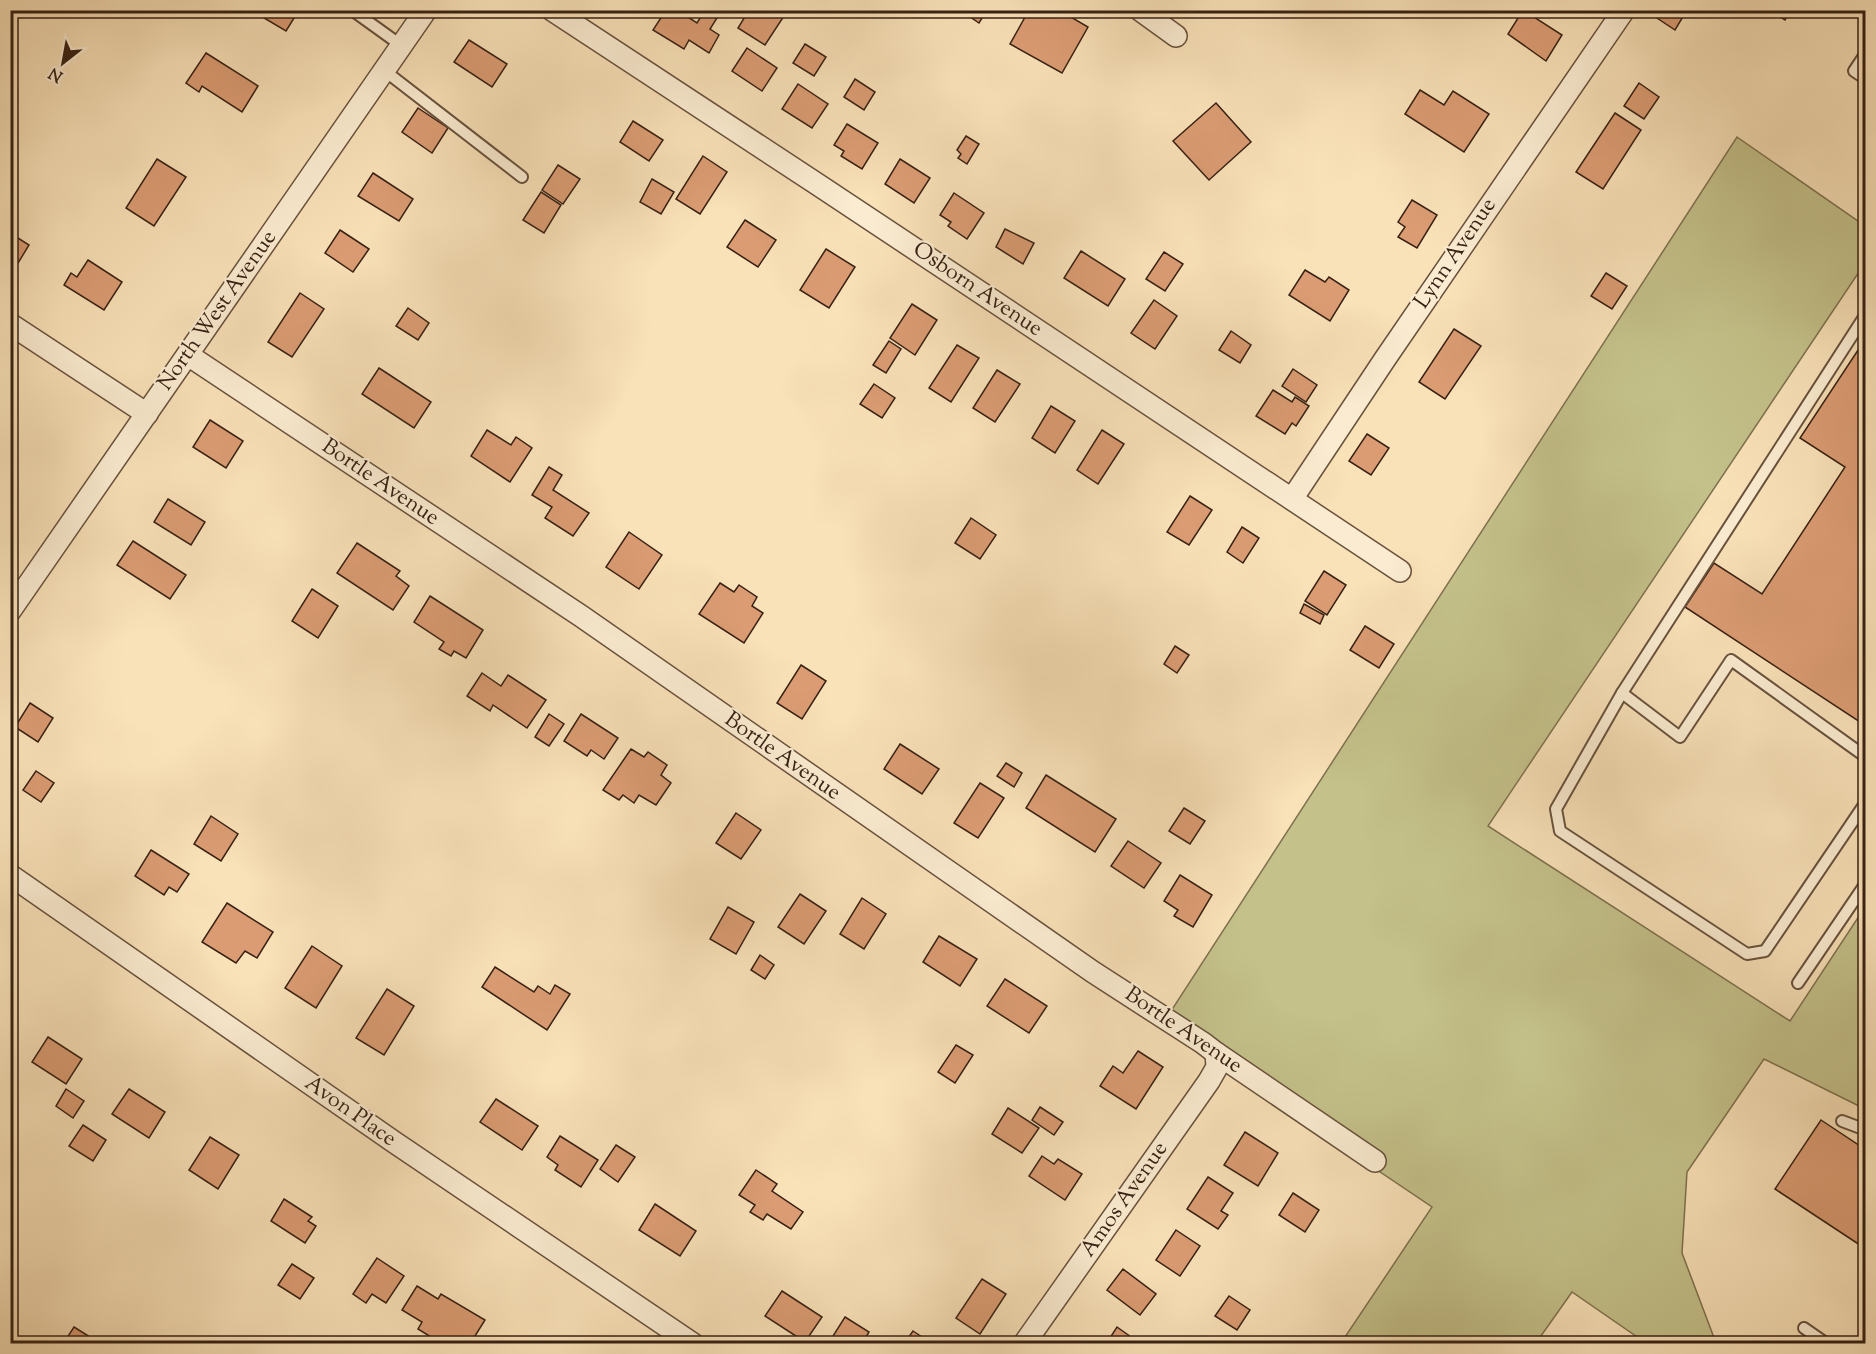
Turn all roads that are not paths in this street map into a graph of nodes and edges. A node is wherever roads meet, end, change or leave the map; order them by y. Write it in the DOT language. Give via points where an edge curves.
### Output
graph roads {
  1 [pos="352,10"];
  2 [pos="426,10"];
  3 [pos="552,10"];
  4 [pos="1140,10"];
  5 [pos="1624,10"];
  6 [pos="1176,36"];
  7 [pos="402,46"];
  8 [pos="1866,53"];
  9 [pos="385,71"];
  10 [pos="1866,79"];
  11 [pos="522,177"];
  12 [pos="1866,314"];
  13 [pos="10,324"];
  14 [pos="188,354"];
  15 [pos="147,414"];
  16 [pos="1292,499"];
  17 [pos="1400,571"];
  18 [pos="10,612"];
  19 [pos="1622,693"];
  20 [pos="1866,757"];
  21 [pos="1866,802"];
  22 [pos="10,875"];
  23 [pos="1866,883"];
  24 [pos="1798,983"];
  25 [pos="1216,1053"];
  26 [pos="1842,1121"];
  27 [pos="1866,1130"];
  28 [pos="1375,1161"];
  29 [pos="1804,1328"];
  30 [pos="693,1344"];
  31 [pos="1024,1344"];
  32 [pos="1827,1344"];
  1 -- 7 [label="lane"];
  2 -- 7 [label="street, North West Avenue"];
  3 -- 16 [label="street, Osborn Avenue"];
  4 -- 6 [label="street"];
  5 -- 16 [label="street, Lynn Avenue"];
  7 -- 9 [label="street, North West Avenue"];
  8 -- 10 [label="lane" via="1854,70"];
  9 -- 11 [label="lane"];
  9 -- 14 [label="street, North West Avenue"];
  12 -- 19 [label="lane"];
  13 -- 15 [label="street"];
  14 -- 15 [label="street, North West Avenue"];
  14 -- 25 [label="street, Bortle Avenue" via="581,616 1093,972"];
  15 -- 18 [label="street, North West Avenue"];
  16 -- 17 [label="street, Osborn Avenue"];
  19 -- 20 [label="lane" via="1680,737 1731,660"];
  19 -- 21 [label="lane" via="1556,809 1560,831 1747,954 1765,951"];
  22 -- 30 [label="street, Avon Place"];
  23 -- 24 [label="lane"];
  25 -- 28 [label="street, Bortle Avenue"];
  25 -- 31 [label="street, Amos Avenue" via="1217,1067 1209,1081"];
  26 -- 27 [label="lane"];
  29 -- 32 [label="lane"];
}
